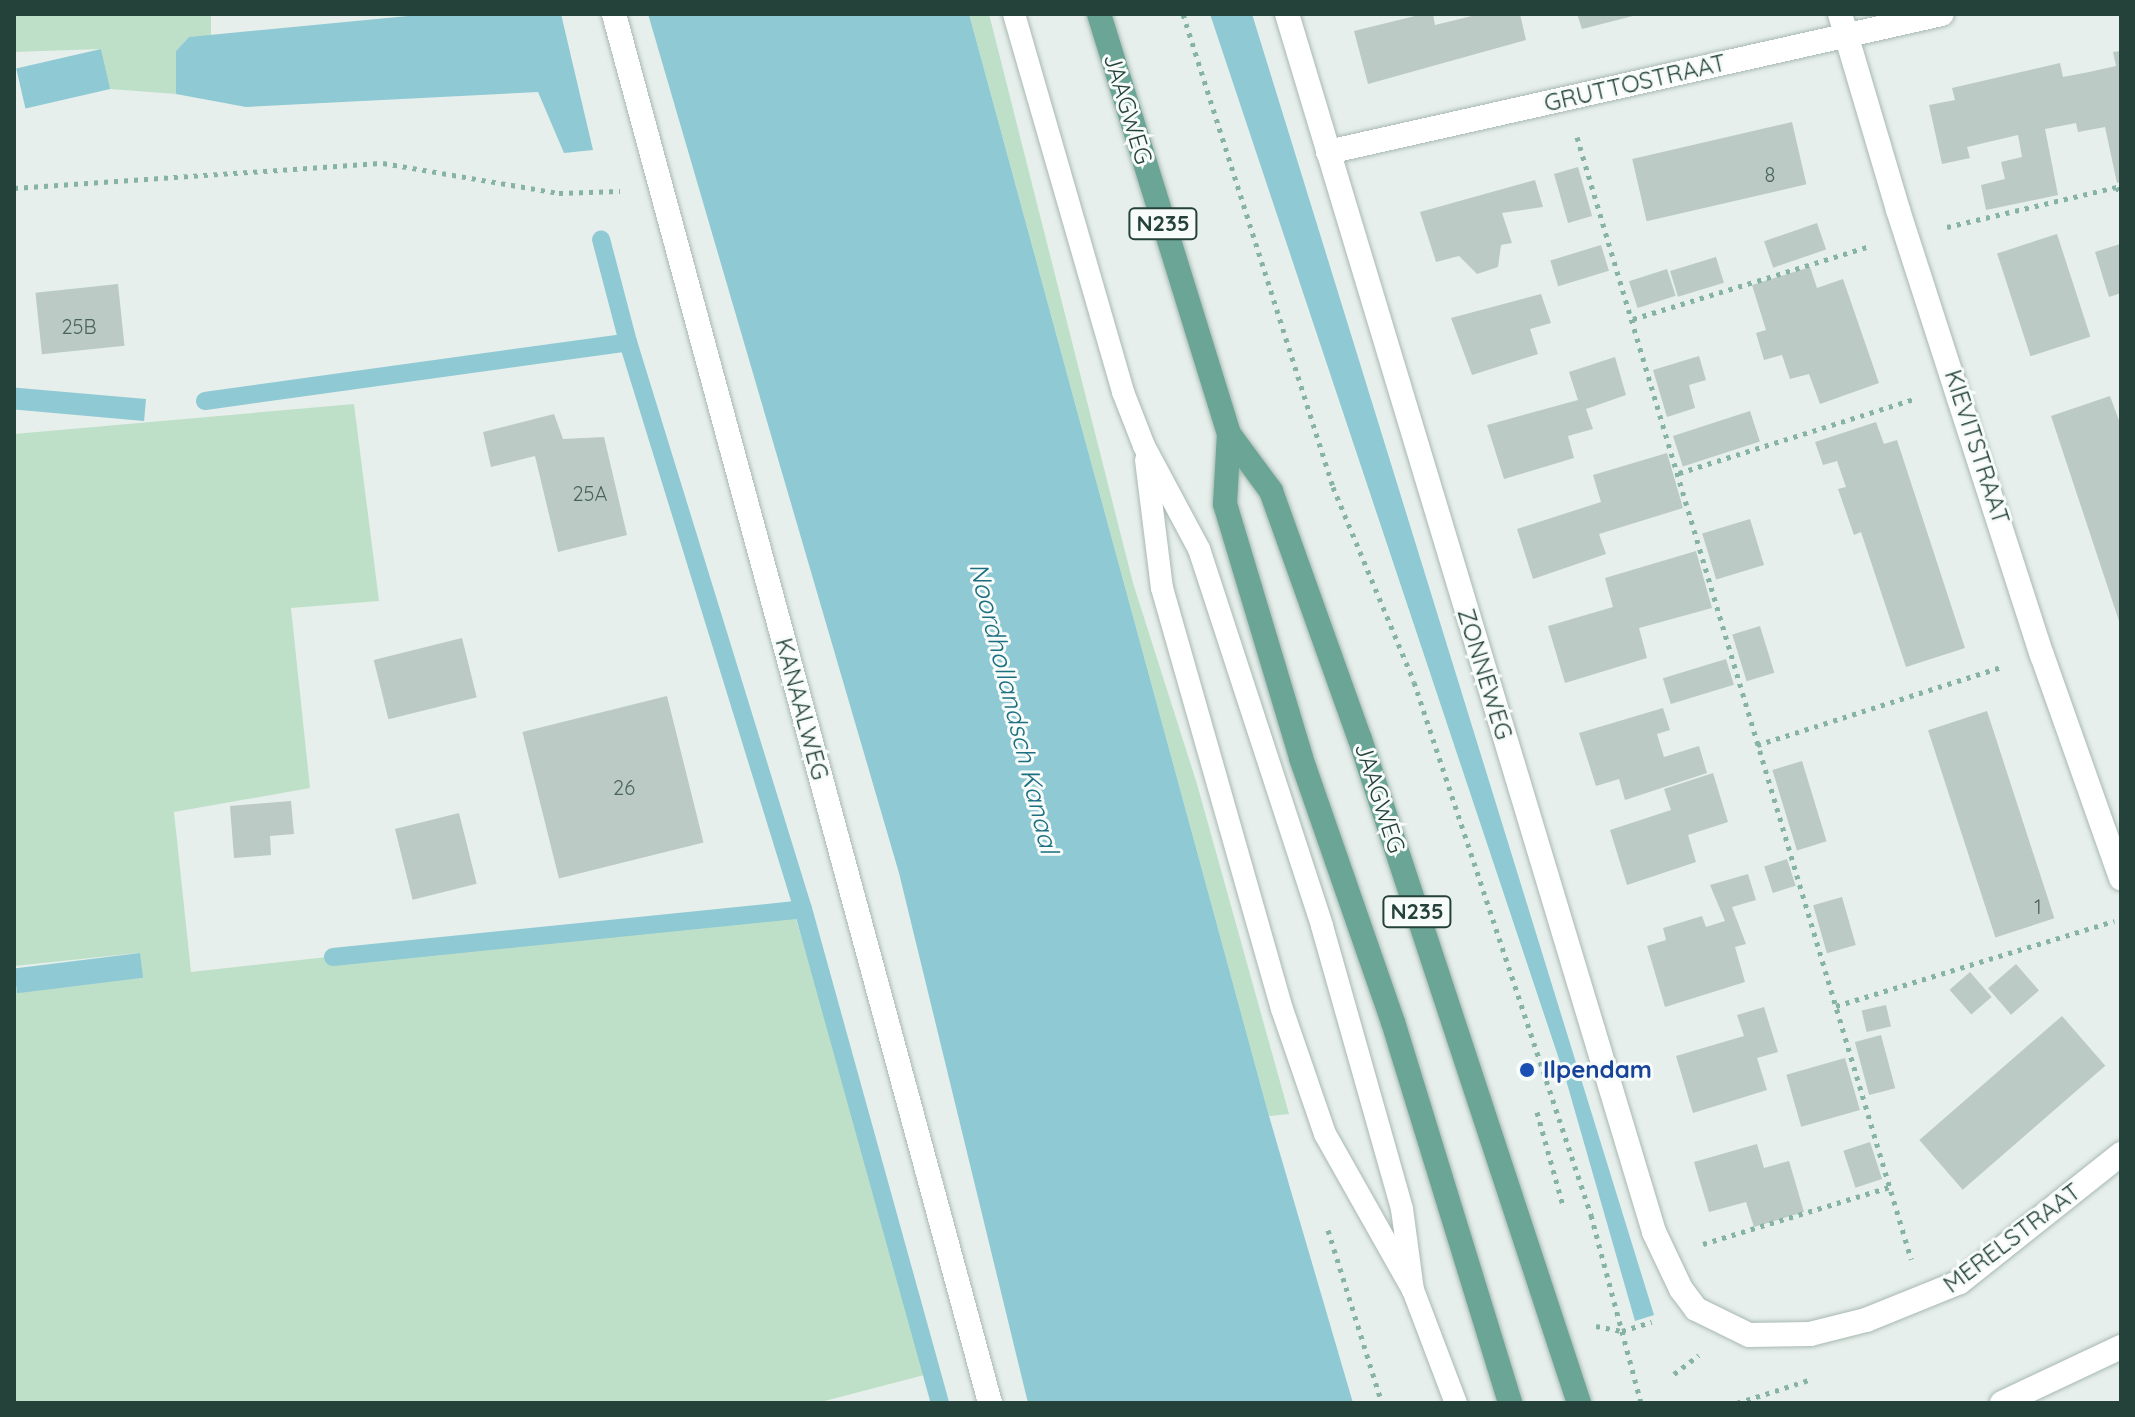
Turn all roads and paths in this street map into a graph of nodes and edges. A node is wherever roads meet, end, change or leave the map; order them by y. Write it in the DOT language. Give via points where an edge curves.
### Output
graph roads {
  1 [pos="614,14"];
  2 [pos="1014,14"];
  3 [pos="1099,14"];
  4 [pos="1183,14"];
  5 [pos="1287,14"];
  6 [pos="1942,14"];
  7 [pos="1843,25"];
  8 [pos="1565,98"];
  9 [pos="1328,152"];
  10 [pos="2119,187"];
  11 [pos="14,188"];
  12 [pos="609,191"];
  13 [pos="2121,196"];
  14 [pos="1906,235"];
  15 [pos="1633,319"];
  16 [pos="1957,387"];
  17 [pos="1229,434"];
  18 [pos="1144,446"];
  19 [pos="1679,473"];
  20 [pos="2042,655"];
  21 [pos="1757,745"];
  22 [pos="2121,878"];
  23 [pos="2121,918"];
  24 [pos="1836,1006"];
  25 [pos="2121,1154"];
  26 [pos="1890,1187"];
  27 [pos="1664,1256"];
  28 [pos="1413,1290"];
  29 [pos="1924,1300"];
  30 [pos="1711,1318"];
  31 [pos="2121,1347"];
  32 [pos="1376,1381"];
  33 [pos="990,1403"];
  34 [pos="1382,1403"];
  35 [pos="1456,1403"];
  36 [pos="1510,1403"];
  37 [pos="1579,1403"];
  38 [pos="1641,1403"];
  39 [pos="2002,1403"];
  1 -- 33 [label="street, KANAALWEG"];
  2 -- 18 [label="lane" via="1123,392"];
  3 -- 17 [label="main road, JAAGWEG / N235"];
  4 -- 38 [label="path" via="1333,487 1414,682 1591,1215"];
  5 -- 9 [label="street, ZONNEWEG"];
  6 -- 7 [label="street, GRUTTOSTRAAT"];
  7 -- 8 [label="street, GRUTTOSTRAAT"];
  7 -- 14 [label="street, KIEVITSTRAAT"];
  8 -- 9 [label="street, GRUTTOSTRAAT"];
  8 -- 15 [label="path"];
  9 -- 27 [label="street, ZONNEWEG"];
  10 -- 13 [label="path"];
  10 -- 14 [label="path"];
  11 -- 12 [label="path" via="383,163 559,193"];
  14 -- 15 [label="path"];
  14 -- 16 [label="street, KIEVITSTRAAT"];
  15 -- 19 [label="path"];
  16 -- 19 [label="path"];
  16 -- 20 [label="street, KIEVITSTRAAT"];
  17 -- 36 [label="main road, JAAGWEG / N235" via="1225,504 1301,758 1393,1022"];
  17 -- 37 [label="main road, JAAGWEG / N235" via="1271,491 1360,739"];
  18 -- 28 [label="lane" via="1199,549 1322,926 1402,1209"];
  18 -- 28 [label="lane" via="1162,588 1282,1009 1325,1134"];
  19 -- 21 [label="path"];
  20 -- 21 [label="path"];
  20 -- 22 [label="street, KIEVITSTRAAT"];
  21 -- 24 [label="path"];
  23 -- 24 [label="path"];
  24 -- 26 [label="path"];
  25 -- 29 [label="street, MERELSTRAAT" via="1960,1282"];
  26 -- 27 [label="path"];
  26 -- 29 [label="path"];
  27 -- 30 [label="street, ZONNEWEG" via="1688,1299"];
  28 -- 35 [label="lane"];
  29 -- 30 [label="street, MERELSTRAAT" via="1839,1328 1777,1337 1749,1335"];
  31 -- 39 [label="street"];
  32 -- 34 [label="path"];
}
